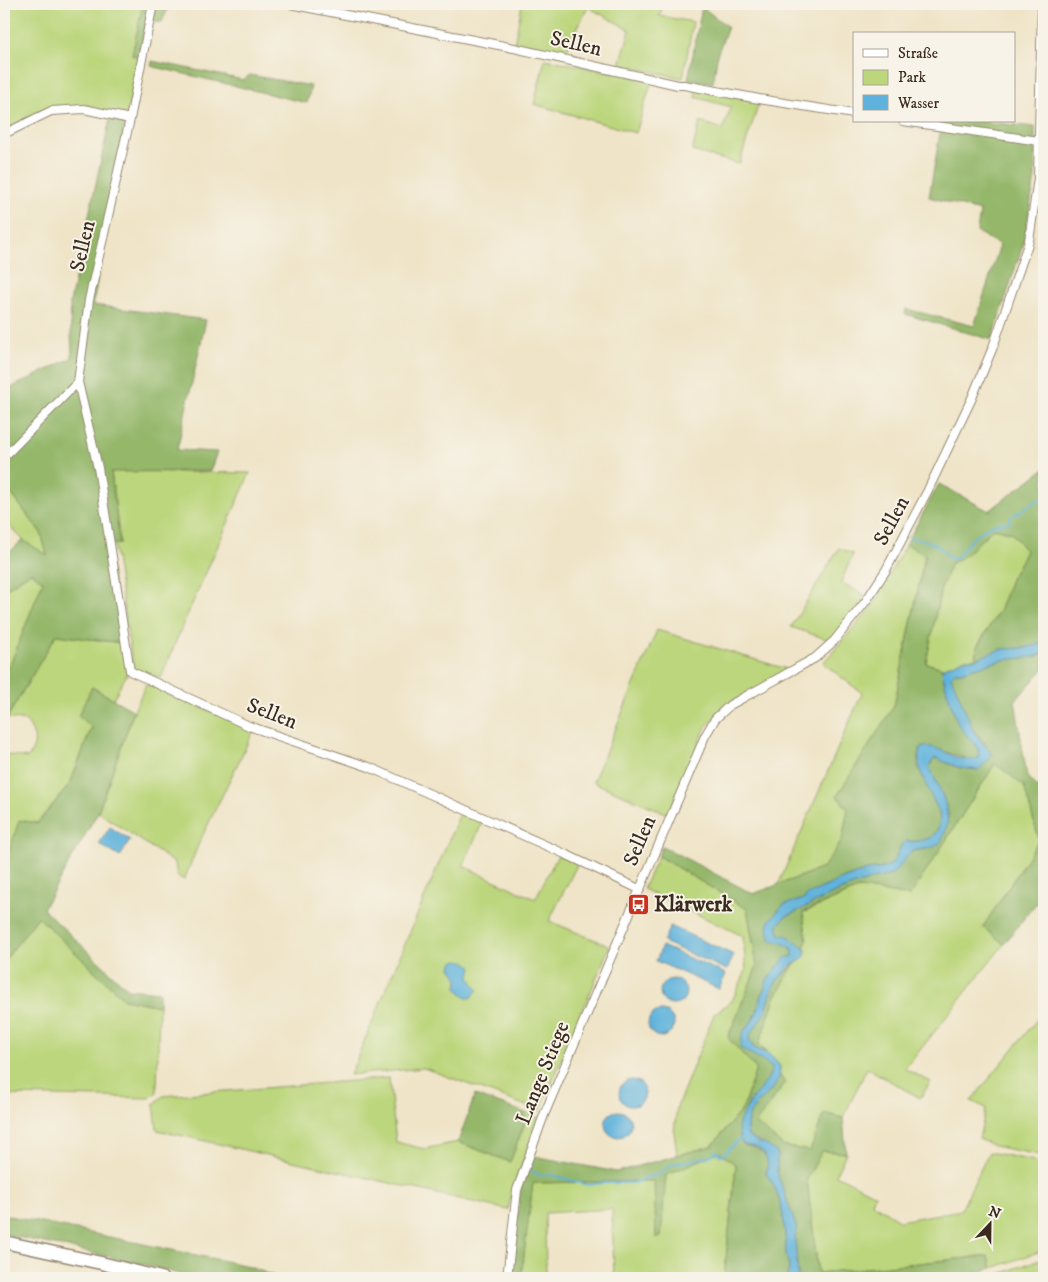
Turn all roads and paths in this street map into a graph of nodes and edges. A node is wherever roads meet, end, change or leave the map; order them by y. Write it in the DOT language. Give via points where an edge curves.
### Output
graph roads {
  1 [pos="153,4"];
  2 [pos="290,4"];
  3 [pos="1042,4"];
  4 [pos="853,114"];
  5 [pos="130,119"];
  6 [pos="910,122"];
  7 [pos="4,134"];
  8 [pos="1039,141"];
  9 [pos="78,382"];
  10 [pos="4,457"];
  11 [pos="639,889"];
  12 [pos="4,1242"];
  13 [pos="160,1278"];
  14 [pos="507,1278"];
  1 -- 5 [label="street, Sellen"];
  2 -- 4 [label="street, Sellen" via="514,48 678,85"];
  3 -- 8 [label="street, Sellen"];
  5 -- 7 [label="street" via="84,109 51,111"];
  5 -- 9 [label="street, Sellen" via="88,300"];
  6 -- 8 [label="street"];
  8 -- 11 [label="street, Sellen" via="1038,178 1029,240 992,348 965,414 886,570 866,602 834,641 815,658 730,705 715,719"];
  9 -- 10 [label="street"];
  9 -- 11 [label="street, Sellen" via="98,468 130,671 249,726 369,766"];
  11 -- 14 [label="street, Lange Stiege" via="544,1115 517,1190"];
  12 -- 13 [label="highway"];
}
